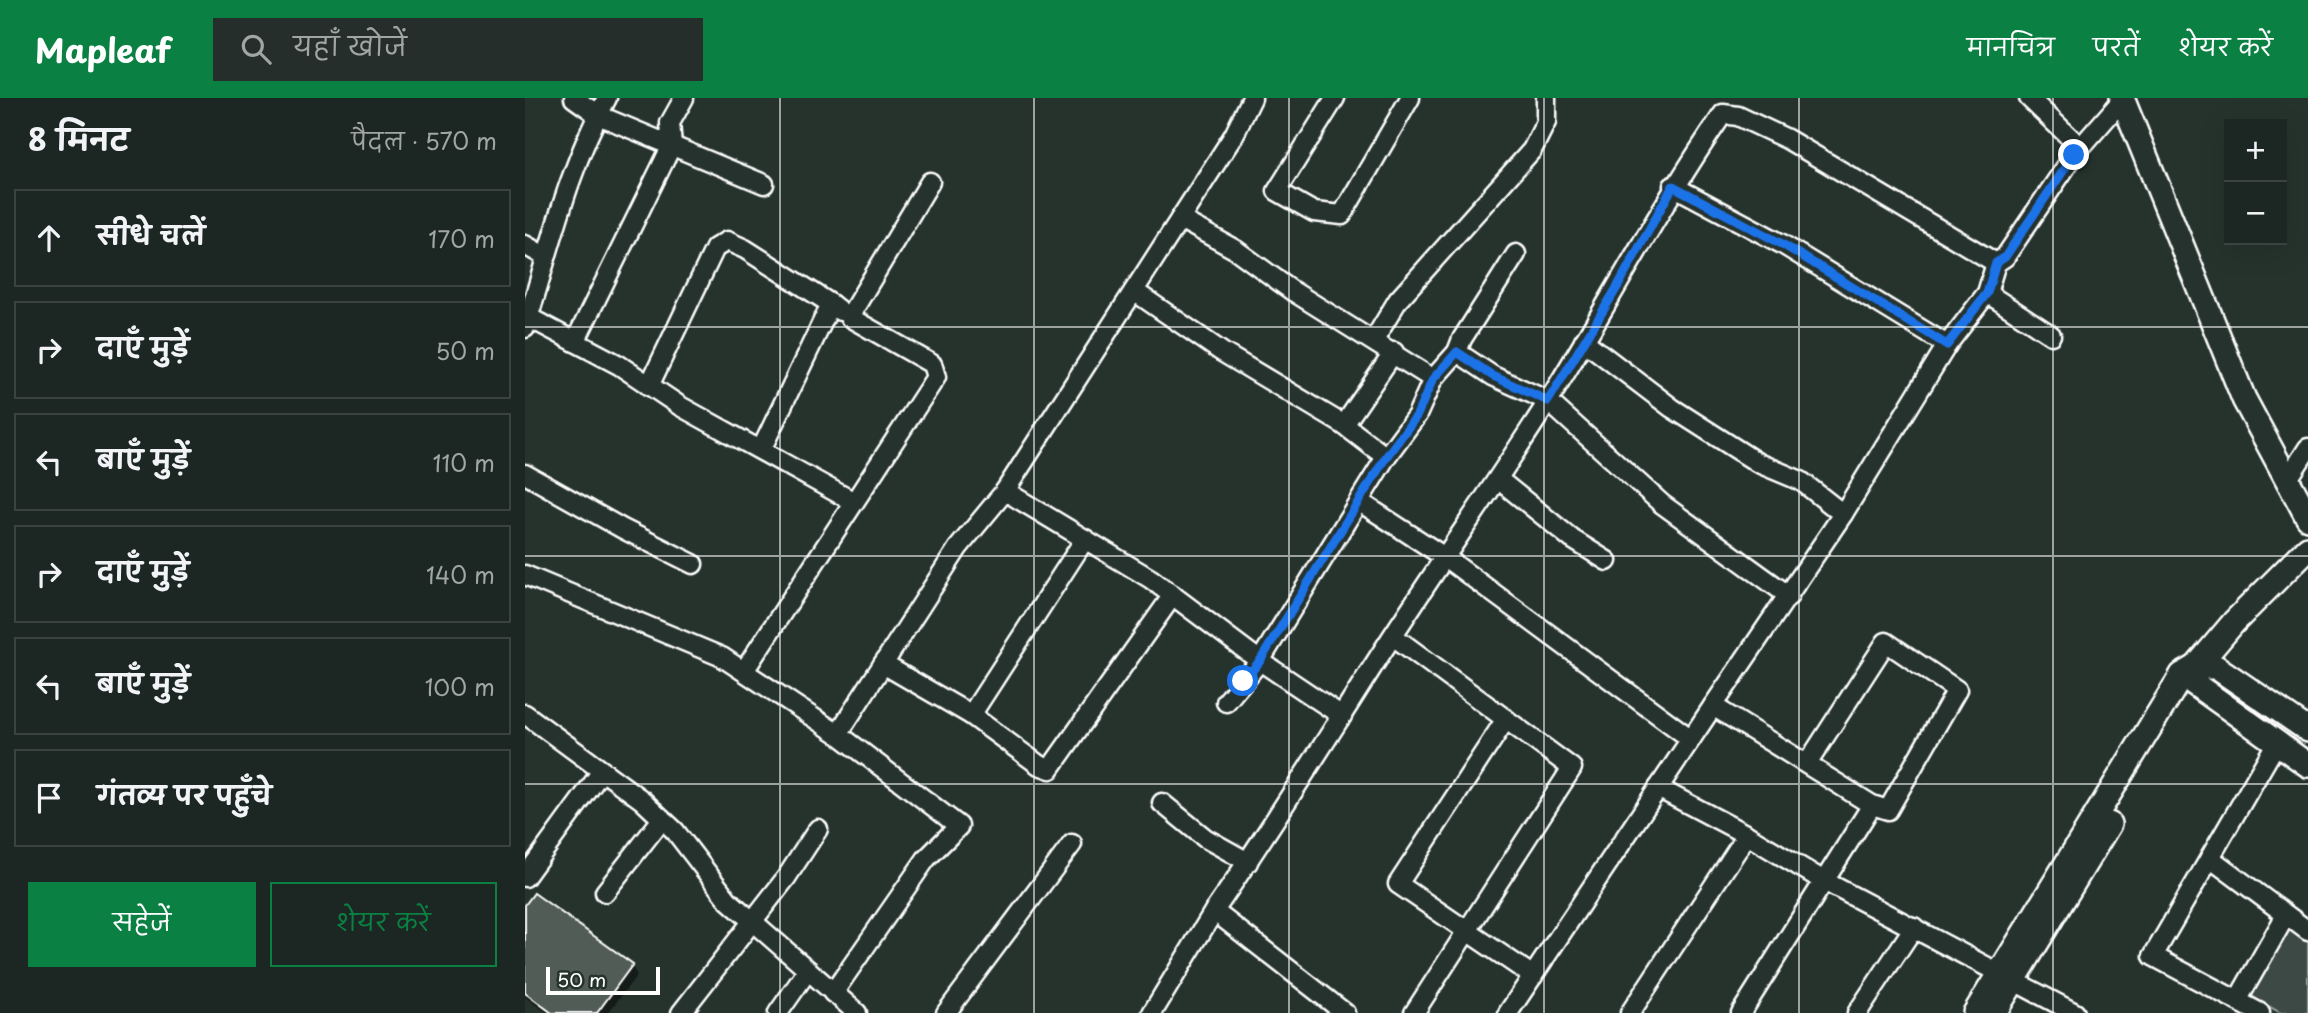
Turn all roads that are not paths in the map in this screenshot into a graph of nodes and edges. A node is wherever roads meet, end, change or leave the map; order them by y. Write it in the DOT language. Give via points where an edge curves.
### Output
graph roads {
  1 [pos="574,98"];
  2 [pos="607,98"];
  3 [pos="684,98"];
  4 [pos="1252,98"];
  5 [pos="1335,98"];
  6 [pos="1410,98"];
  7 [pos="1546,98"];
  8 [pos="2029,98"];
  9 [pos="2122,99"];
  10 [pos="598,115"];
  11 [pos="672,145"];
  12 [pos="2080,148"];
  13 [pos="930,182"];
  14 [pos="764,184"];
  15 [pos="1673,186"];
  16 [pos="1180,219"];
  17 [pos="525,245"];
  18 [pos="1516,254"];
  19 [pos="546,257"];
  20 [pos="1996,263"];
  21 [pos="1134,291"];
  22 [pos="1987,293"];
  23 [pos="831,304"];
  24 [pos="849,317"];
  25 [pos="527,322"];
  26 [pos="2051,335"];
  27 [pos="1374,340"];
  28 [pos="1584,341"];
  29 [pos="575,342"];
  30 [pos="1947,345"];
  31 [pos="1394,352"];
  32 [pos="1457,352"];
  33 [pos="1433,379"];
  34 [pos="649,386"];
  35 [pos="1548,401"];
  36 [pos="1343,425"];
  37 [pos="2308,449"];
  38 [pos="761,450"];
  39 [pos="1386,457"];
  40 [pos="525,474"];
  41 [pos="1498,479"];
  42 [pos="2288,480"];
  43 [pos="1005,491"];
  44 [pos="855,502"];
  45 [pos="1360,502"];
  46 [pos="1843,514"];
  47 [pos="2308,518"];
  48 [pos="1086,540"];
  49 [pos="2308,548"];
  50 [pos="1446,558"];
  51 [pos="1608,561"];
  52 [pos="693,564"];
  53 [pos="525,575"];
  54 [pos="1173,595"];
  55 [pos="1789,596"];
  56 [pos="1392,636"];
  57 [pos="1260,661"];
  58 [pos="883,664"];
  59 [pos="744,671"];
  60 [pos="2191,675"];
  61 [pos="1226,702"];
  62 [pos="1713,706"];
  63 [pos="525,714"];
  64 [pos="971,715"];
  65 [pos="1342,716"];
  66 [pos="1506,719"];
  67 [pos="2308,730"];
  68 [pos="838,734"];
  69 [pos="1691,739"];
  70 [pos="2277,743"];
  71 [pos="1807,764"];
  72 [pos="2308,765"];
  73 [pos="602,771"];
  74 [pos="1658,788"];
  75 [pos="1162,803"];
  76 [pos="1872,805"];
  77 [pos="662,818"];
  78 [pos="818,829"];
  79 [pos="1747,835"];
  80 [pos="1072,844"];
  81 [pos="2210,858"];
  82 [pos="1248,862"];
  83 [pos="525,877"];
  84 [pos="1823,881"];
  85 [pos="605,892"];
  86 [pos="1214,912"];
  87 [pos="2286,915"];
  88 [pos="751,920"];
  89 [pos="1914,927"];
  90 [pos="2308,931"];
  91 [pos="1468,933"];
  92 [pos="808,970"];
  93 [pos="1532,976"];
  94 [pos="2007,976"];
  95 [pos="834,993"];
  96 [pos="2237,1001"];
  97 [pos="681,1013"];
  98 [pos="778,1013"];
  99 [pos="857,1013"];
  100 [pos="946,1013"];
  101 [pos="1152,1013"];
  102 [pos="1345,1013"];
  103 [pos="1415,1013"];
  104 [pos="1508,1013"];
  105 [pos="1630,1013"];
  106 [pos="1741,1013"];
  107 [pos="1857,1013"];
  108 [pos="1975,1013"];
  109 [pos="1994,1013"];
  110 [pos="2075,1013"];
  111 [pos="2260,1013"];
  1 -- 10 [label="street"];
  2 -- 10 [label="street"];
  3 -- 11 [label="street" via="670,122"];
  4 -- 16 [label="street"];
  5 -- 6 [label="street" via="1277,191 1314,212 1342,215"];
  7 -- 27 [label="street" via="1546,122 1532,150 1398,300"];
  8 -- 12 [label="street"];
  9 -- 12 [label="street"];
  9 -- 42 [label="street" via="2244,399"];
  10 -- 11 [label="street"];
  10 -- 19 [label="street"];
  11 -- 14 [label="street"];
  11 -- 29 [label="street"];
  12 -- 20 [label="street" via="2005,257"];
  13 -- 24 [label="street"];
  15 -- 20 [label="street" via="1723,114 1738,116 1787,139"];
  15 -- 28 [label="street"];
  15 -- 30 [label="street" via="1782,244"];
  16 -- 21 [label="street"];
  16 -- 27 [label="street"];
  17 -- 19 [label="street"];
  18 -- 32 [label="street"];
  19 -- 25 [label="street"];
  20 -- 22 [label="street"];
  21 -- 36 [label="street" via="1222,352"];
  21 -- 43 [label="street"];
  22 -- 26 [label="street"];
  22 -- 30 [label="street"];
  23 -- 24 [label="street"];
  23 -- 34 [label="street" via="727,241 715,248"];
  23 -- 38 [label="street"];
  24 -- 44 [label="street" via="932,364 936,377"];
  25 -- 29 [label="street"];
  27 -- 31 [label="street"];
  28 -- 35 [label="street"];
  28 -- 46 [label="street" via="1672,408 1758,463 1801,481"];
  29 -- 34 [label="street"];
  30 -- 46 [label="street"];
  31 -- 33 [label="street"];
  31 -- 36 [label="street"];
  32 -- 33 [label="street"];
  32 -- 35 [label="street" via="1493,376"];
  33 -- 39 [label="street" via="1417,415"];
  34 -- 38 [label="street"];
  35 -- 41 [label="street"];
  35 -- 55 [label="street" via="1662,504"];
  36 -- 39 [label="street"];
  37 -- 42 [label="street"];
  38 -- 44 [label="street"];
  39 -- 45 [label="street"];
  40 -- 52 [label="street"];
  41 -- 50 [label="street"];
  41 -- 51 [label="street"];
  42 -- 47 [label="street"];
  43 -- 48 [label="street"];
  43 -- 58 [label="street" via="958,548"];
  44 -- 59 [label="street"];
  45 -- 50 [label="street"];
  45 -- 57 [label="street"];
  46 -- 55 [label="street"];
  48 -- 54 [label="street"];
  48 -- 64 [label="street"];
  49 -- 60 [label="street" via="2234,622"];
  50 -- 56 [label="street"];
  50 -- 69 [label="street"];
  53 -- 59 [label="street" via="722,657"];
  54 -- 57 [label="street"];
  54 -- 64 [label="street" via="1051,769"];
  55 -- 62 [label="street"];
  56 -- 65 [label="street"];
  56 -- 66 [label="street"];
  57 -- 61 [label="street"];
  57 -- 65 [label="street"];
  58 -- 64 [label="street"];
  58 -- 68 [label="street"];
  59 -- 68 [label="street"];
  60 -- 67 [label="street" via="2215,667"];
  60 -- 70 [label="street"];
  60 -- 94 [label="street"];
  62 -- 69 [label="street"];
  62 -- 71 [label="street"];
  63 -- 73 [label="street"];
  65 -- 82 [label="street"];
  66 -- 91 [label="street" via="1573,768"];
  66 -- 91 [label="street" via="1398,884"];
  68 -- 95 [label="street" via="960,826 926,859"];
  69 -- 74 [label="street"];
  70 -- 72 [label="street"];
  70 -- 81 [label="street"];
  71 -- 76 [label="street"];
  71 -- 76 [label="street" via="1886,642 1957,690 1888,810"];
  73 -- 77 [label="street"];
  73 -- 83 [label="street"];
  74 -- 79 [label="street"];
  74 -- 93 [label="street"];
  75 -- 82 [label="street" via="1205,838"];
  76 -- 84 [label="street"];
  77 -- 85 [label="street"];
  77 -- 88 [label="street" via="728,900"];
  78 -- 88 [label="street"];
  79 -- 84 [label="street"];
  79 -- 105 [label="street"];
  80 -- 100 [label="street"];
  81 -- 87 [label="street"];
  81 -- 96 [label="street" via="2153,956"];
  82 -- 86 [label="street"];
  84 -- 89 [label="street"];
  84 -- 106 [label="street"];
  86 -- 101 [label="street"];
  86 -- 102 [label="street"];
  87 -- 90 [label="street"];
  87 -- 96 [label="street"];
  88 -- 92 [label="street"];
  88 -- 97 [label="street"];
  89 -- 94 [label="street"];
  89 -- 107 [label="street"];
  91 -- 93 [label="street"];
  91 -- 103 [label="street"];
  92 -- 95 [label="street"];
  92 -- 98 [label="street"];
  93 -- 104 [label="street"];
  94 -- 108 [label="street"];
  94 -- 109 [label="street"];
  94 -- 110 [label="street"];
  95 -- 99 [label="street"];
  96 -- 111 [label="street"];
}
